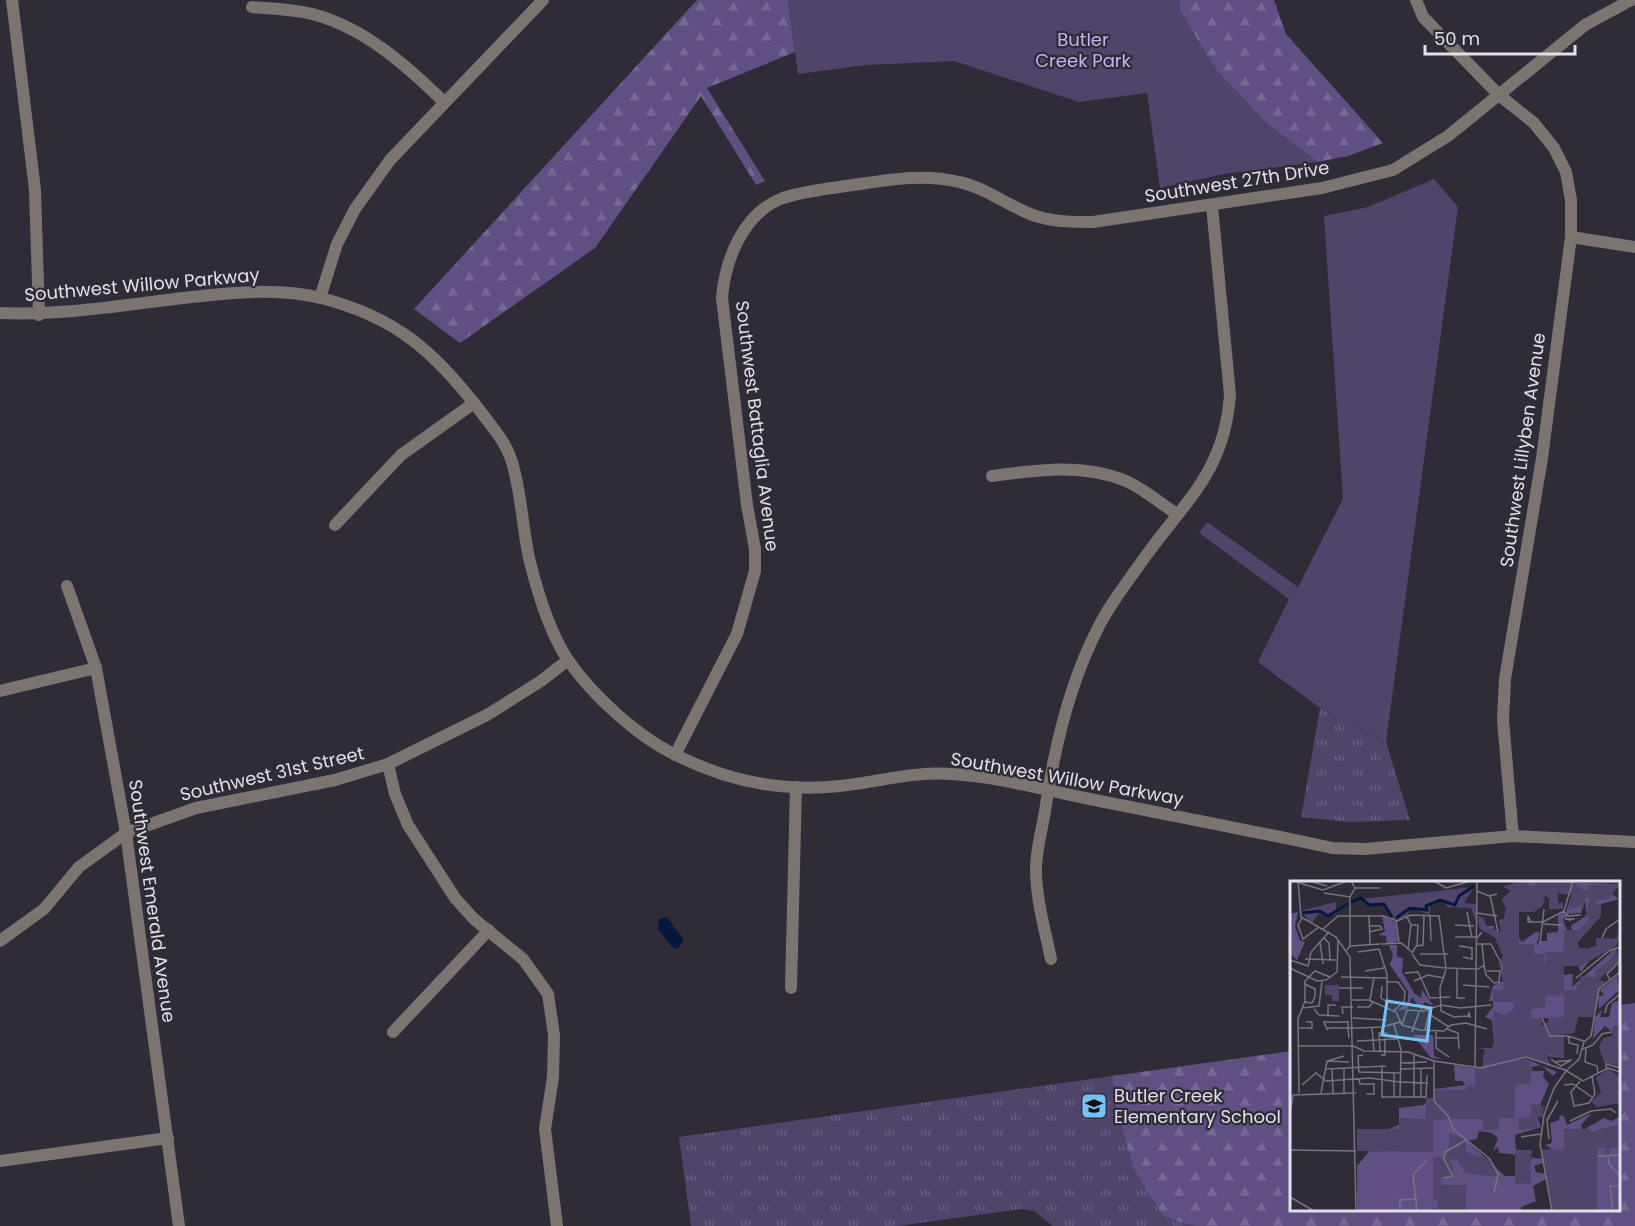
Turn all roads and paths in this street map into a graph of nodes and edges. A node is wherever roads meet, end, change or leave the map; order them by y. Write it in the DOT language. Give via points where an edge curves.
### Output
graph roads {
  1 [pos="543,0"];
  2 [pos="1416,0"];
  3 [pos="1631,0"];
  4 [pos="13,4"];
  5 [pos="252,6"];
  6 [pos="0,10"];
  7 [pos="1499,95"];
  8 [pos="444,102"];
  9 [pos="802,193"];
  10 [pos="1212,206"];
  11 [pos="1571,237"];
  12 [pos="1635,248"];
  13 [pos="320,298"];
  14 [pos="0,313"];
  15 [pos="39,315"];
  16 [pos="474,403"];
  17 [pos="992,476"];
  18 [pos="1177,514"];
  19 [pos="335,525"];
  20 [pos="67,585"];
  21 [pos="568,660"];
  22 [pos="96,668"];
  23 [pos="0,691"];
  24 [pos="675,755"];
  25 [pos="388,764"];
  26 [pos="796,788"];
  27 [pos="1048,791"];
  28 [pos="126,833"];
  29 [pos="1513,836"];
  30 [pos="1635,842"];
  31 [pos="489,930"];
  32 [pos="0,941"];
  33 [pos="1051,959"];
  34 [pos="791,988"];
  35 [pos="393,1032"];
  36 [pos="168,1138"];
  37 [pos="0,1161"];
  38 [pos="179,1226"];
  39 [pos="557,1226"];
  1 -- 8 [label="street"];
  2 -- 7 [label="street, Southwest Lillyben Avenue" via="1423,17"];
  3 -- 7 [label="street, Southwest 27th Drive" via="1585,25"];
  4 -- 6 [label="street"];
  4 -- 15 [label="street" via="34,190"];
  5 -- 8 [label="street" via="315,15 358,32 415,74"];
  7 -- 10 [label="street, Southwest 27th Drive" via="1428,149 1379,175 1322,189"];
  7 -- 11 [label="street, Southwest Lillyben Avenue" via="1534,123 1554,148 1566,172"];
  8 -- 13 [label="street" via="390,160 355,208 337,244"];
  9 -- 10 [label="street, Southwest 27th Drive" via="929,177 962,182 1037,217 1062,222 1093,222"];
  9 -- 24 [label="street, Southwest Battaglia Avenue" via="774,203 749,225 734,247 724,274 722,298 755,571 737,634"];
  10 -- 18 [label="street" via="1230,395 1228,423 1204,482"];
  11 -- 12 [label="street"];
  11 -- 29 [label="street, Southwest Lillyben Avenue" via="1542,458 1505,679 1503,720"];
  13 -- 15 [label="street, Southwest Willow Parkway" via="284,292 237,292"];
  13 -- 16 [label="street, Southwest Willow Parkway" via="395,327 453,374"];
  14 -- 15 [label="street, Southwest Willow Parkway"];
  16 -- 19 [label="street" via="401,455"];
  16 -- 21 [label="street, Southwest Willow Parkway" via="501,437 511,458 530,561"];
  17 -- 18 [label="street" via="1082,469 1126,482"];
  18 -- 27 [label="street" via="1098,627 1073,685"];
  20 -- 22 [label="street, Southwest Emerald Avenue"];
  21 -- 24 [label="street, Southwest Willow Parkway" via="624,722"];
  21 -- 25 [label="street, Southwest 31st Street" via="487,715"];
  22 -- 23 [label="street"];
  22 -- 28 [label="street, Southwest Emerald Avenue"];
  24 -- 26 [label="street, Southwest Willow Parkway" via="753,783"];
  25 -- 28 [label="street, Southwest 31st Street" via="335,780 196,808"];
  25 -- 31 [label="street" via="408,825 455,898"];
  26 -- 27 [label="street, Southwest Willow Parkway" via="952,774"];
  26 -- 34 [label="street"];
  27 -- 29 [label="street, Southwest Willow Parkway" via="1332,848 1365,849"];
  27 -- 33 [label="street" via="1036,868"];
  28 -- 32 [label="street, Southwest 31st Street" via="79,867 44,909"];
  28 -- 36 [label="street, Southwest Emerald Avenue"];
  29 -- 30 [label="street, Southwest Willow Parkway"];
  31 -- 35 [label="street"];
  31 -- 39 [label="street" via="523,958 548,994 554,1035 553,1077 545,1129"];
  36 -- 37 [label="street"];
  36 -- 38 [label="street, Southwest Emerald Avenue"];
}
